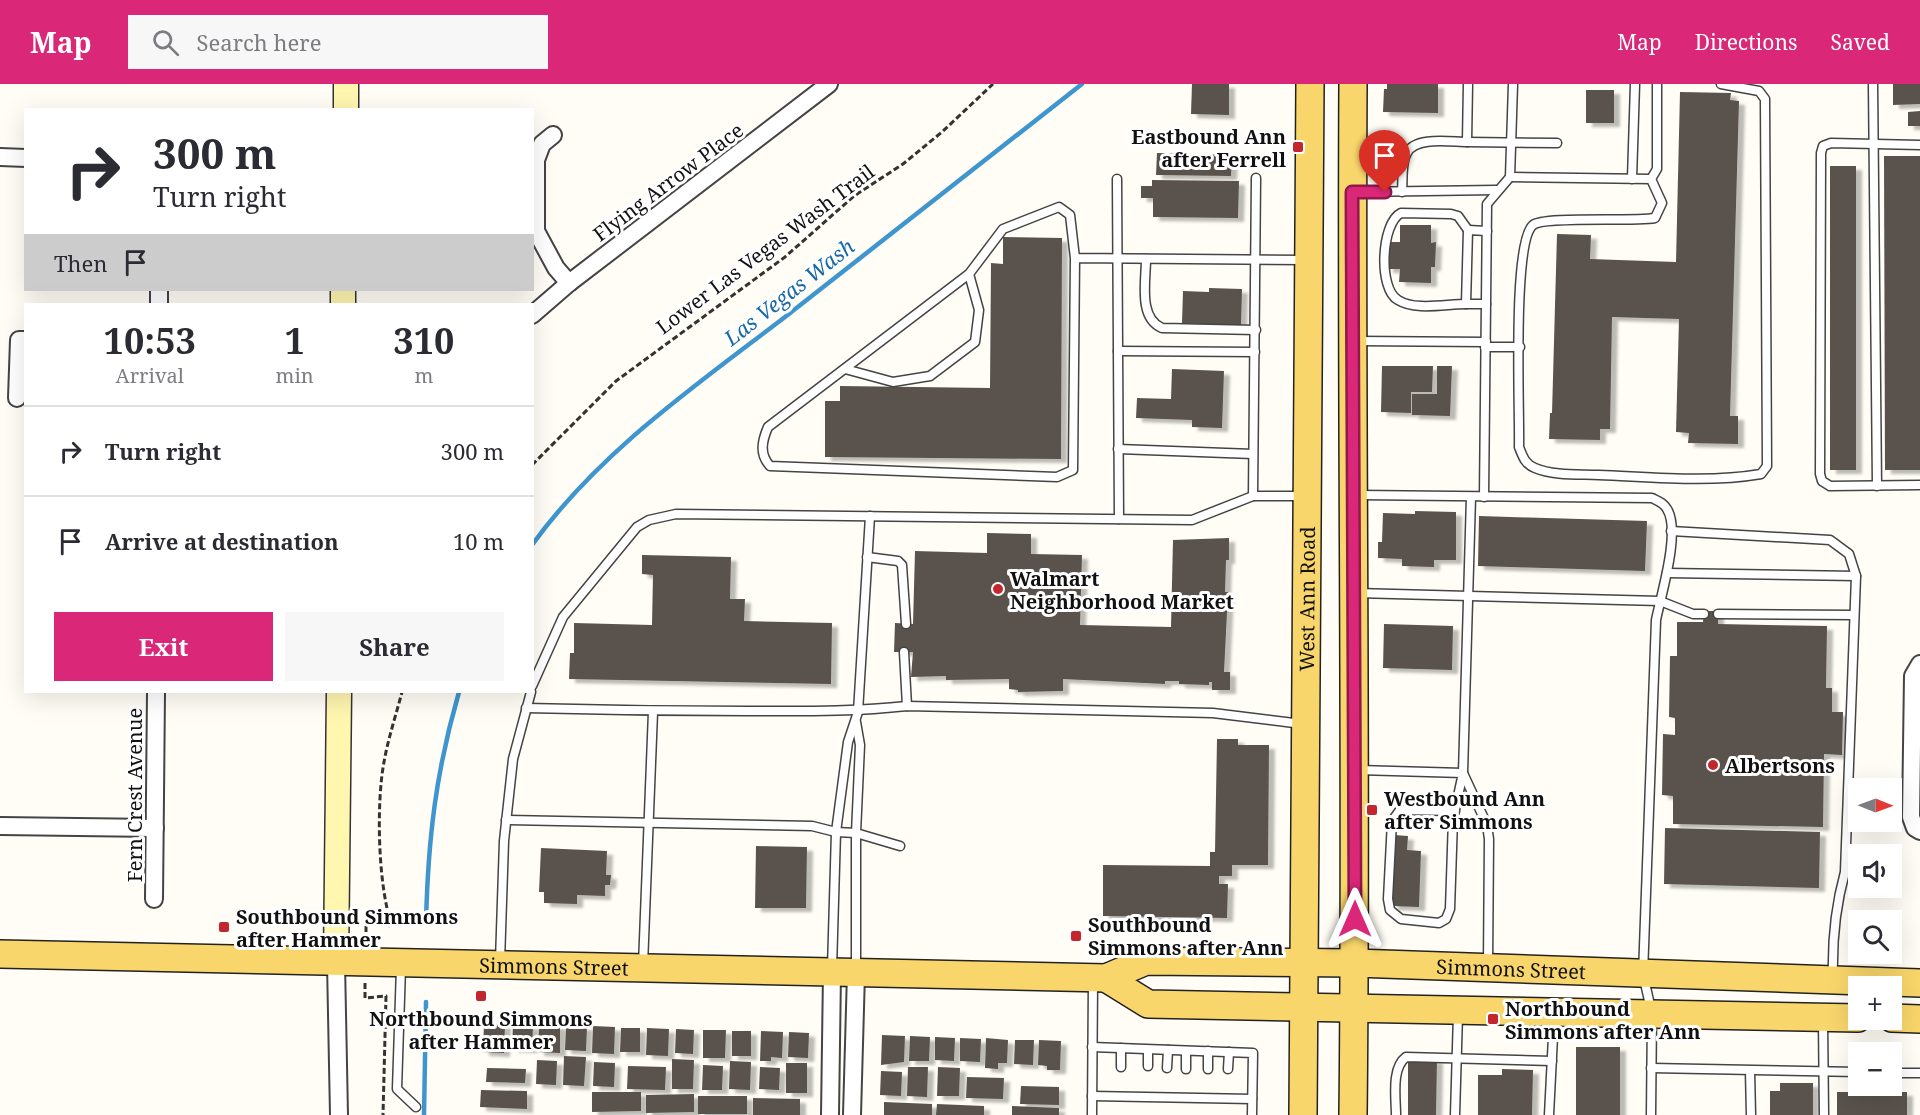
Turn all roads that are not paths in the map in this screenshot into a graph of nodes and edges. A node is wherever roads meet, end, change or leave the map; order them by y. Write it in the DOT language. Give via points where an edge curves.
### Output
graph roads {
  1 [pos="346,84"];
  2 [pos="829,84"];
  3 [pos="1310,84"];
  4 [pos="1353,84"];
  5 [pos="1468,84"];
  6 [pos="1513,84"];
  7 [pos="1635,84"];
  8 [pos="1658,84"];
  9 [pos="1721,84"];
  10 [pos="1874,84"];
  11 [pos="346,108"];
  12 [pos="553,135"];
  13 [pos="1511,141"];
  14 [pos="1467,142"];
  15 [pos="1557,143"];
  16 [pos="1874,145"];
  17 [pos="1920,145"];
  18 [pos="0,158"];
  19 [pos="24,158"];
  20 [pos="1509,177"];
  21 [pos="1256,178"];
  22 [pos="1632,178"];
  23 [pos="1117,179"];
  24 [pos="1651,179"];
  25 [pos="1497,190"];
  26 [pos="1352,192"];
  27 [pos="1402,192"];
  28 [pos="1468,230"];
  29 [pos="1487,231"];
  30 [pos="1075,258"];
  31 [pos="1118,259"];
  32 [pos="1146,259"];
  33 [pos="1257,260"];
  34 [pos="1309,260"];
  35 [pos="969,274"];
  36 [pos="569,284"];
  37 [pos="1466,304"];
  38 [pos="1486,304"];
  39 [pos="534,313"];
  40 [pos="1256,330"];
  41 [pos="24,340"];
  42 [pos="1352,341"];
  43 [pos="1486,344"];
  44 [pos="1520,347"];
  45 [pos="1118,351"];
  46 [pos="1255,352"];
  47 [pos="844,369"];
  48 [pos="17,398"];
  49 [pos="1118,449"];
  50 [pos="1253,454"];
  51 [pos="1920,485"];
  52 [pos="1877,486"];
  53 [pos="1352,495"];
  54 [pos="1253,496"];
  55 [pos="1309,496"];
  56 [pos="1471,497"];
  57 [pos="1485,497"];
  58 [pos="870,516"];
  59 [pos="1119,519"];
  60 [pos="1671,531"];
  61 [pos="867,557"];
  62 [pos="1667,573"];
  63 [pos="1856,576"];
  64 [pos="1353,592"];
  65 [pos="1467,596"];
  66 [pos="1660,601"];
  67 [pos="1704,614"];
  68 [pos="1718,614"];
  69 [pos="1854,615"];
  70 [pos="906,624"];
  71 [pos="904,652"];
  72 [pos="1920,664"];
  73 [pos="534,682"];
  74 [pos="156,693"];
  75 [pos="339,693"];
  76 [pos="531,693"];
  77 [pos="907,706"];
  78 [pos="526,708"];
  79 [pos="652,712"];
  80 [pos="858,712"];
  81 [pos="856,722"];
  82 [pos="1305,724"];
  83 [pos="1354,770"];
  84 [pos="1463,773"];
  85 [pos="1455,811"];
  86 [pos="506,820"];
  87 [pos="648,824"];
  88 [pos="0,826"];
  89 [pos="155,828"];
  90 [pos="1917,830"];
  91 [pos="836,832"];
  92 [pos="856,833"];
  93 [pos="900,846"];
  94 [pos="154,899"];
  95 [pos="0,954"];
  96 [pos="1303,962"];
  97 [pos="336,963"];
  98 [pos="1355,963"];
  99 [pos="401,964"];
  100 [pos="500,966"];
  101 [pos="1488,968"];
  102 [pos="643,969"];
  103 [pos="844,973"];
  104 [pos="1643,974"];
  105 [pos="1100,978"];
  106 [pos="1833,980"];
  107 [pos="1920,983"];
  108 [pos="1303,1008"];
  109 [pos="1354,1008"];
  110 [pos="1458,1011"];
  111 [pos="1554,1012"];
  112 [pos="1652,1014"];
  113 [pos="1823,1017"];
  114 [pos="1848,1018"];
  115 [pos="1902,1018"];
  116 [pos="1920,1019"];
  117 [pos="1092,1047"];
  118 [pos="1121,1048"];
  119 [pos="1148,1050"];
  120 [pos="1168,1050"];
  121 [pos="1186,1051"];
  122 [pos="1208,1051"];
  123 [pos="1228,1052"];
  124 [pos="1456,1059"];
  125 [pos="1552,1061"];
  126 [pos="1148,1066"];
  127 [pos="1121,1067"];
  128 [pos="1167,1068"];
  129 [pos="1652,1068"];
  130 [pos="1186,1069"];
  131 [pos="1208,1069"];
  132 [pos="1228,1069"];
  133 [pos="1750,1071"];
  134 [pos="1824,1071"];
  135 [pos="1848,1072"];
  136 [pos="1902,1073"];
  137 [pos="1920,1073"];
  138 [pos="1121,1087"];
  139 [pos="1148,1087"];
  140 [pos="1186,1088"];
  141 [pos="1092,1096"];
  142 [pos="1121,1096"];
  143 [pos="1147,1097"];
  144 [pos="1186,1097"];
  145 [pos="1252,1099"];
  146 [pos="416,1107"];
  147 [pos="339,1115"];
  148 [pos="830,1115"];
  149 [pos="852,1115"];
  150 [pos="1092,1115"];
  151 [pos="1252,1115"];
  152 [pos="1303,1115"];
  153 [pos="1353,1115"];
  154 [pos="1396,1115"];
  155 [pos="1455,1115"];
  156 [pos="1549,1115"];
  157 [pos="1651,1115"];
  158 [pos="1751,1115"];
  159 [pos="1824,1115"];
  1 -- 11 [label="street"];
  2 -- 36 [label="street, Flying Arrow Place"];
  3 -- 34 [label="main road, West Ann Road"];
  4 -- 26 [label="main road"];
  5 -- 14 [label="lane"];
  6 -- 13 [label="lane"];
  7 -- 22 [label="lane"];
  8 -- 24 [label="lane" via="1657,169"];
  9 -- 44 [label="lane" via="1759,91 1765,99 1767,466 1761,474 1665,478 1558,473 1526,464 1520,447"];
  10 -- 16 [label="lane"];
  12 -- 36 [label="street" via="542,144 536,160 536,231"];
  13 -- 14 [label="lane"];
  13 -- 15 [label="lane"];
  13 -- 20 [label="lane"];
  14 -- 27 [label="lane" via="1422,142 1411,147 1406,154"];
  16 -- 17 [label="lane"];
  16 -- 52 [label="lane"];
  16 -- 52 [label="lane" via="1831,143 1823,146 1821,153 1820,474 1830,486"];
  18 -- 19 [label="street"];
  20 -- 22 [label="lane"];
  20 -- 25 [label="lane"];
  21 -- 33 [label="lane"];
  22 -- 24 [label="lane"];
  23 -- 31 [label="lane"];
  24 -- 44 [label="lane" via="1662,203 1655,218 1635,222 1547,220 1533,225 1525,238 1520,276"];
  25 -- 27 [label="lane"];
  25 -- 29 [label="lane" via="1487,204"];
  26 -- 27 [label="lane"];
  26 -- 42 [label="main road"];
  28 -- 29 [label="lane"];
  28 -- 37 [label="lane"];
  28 -- 37 [label="lane" via="1458,216 1451,214 1401,213 1392,221 1386,245 1386,285 1398,301 1407,305"];
  29 -- 38 [label="lane"];
  30 -- 31 [label="lane"];
  30 -- 35 [label="lane" via="1070,215 1059,207 1003,229"];
  30 -- 47 [label="lane" via="1073,470 1068,474 1057,477 770,466 763,452 768,427"];
  31 -- 32 [label="lane"];
  31 -- 45 [label="lane"];
  32 -- 33 [label="lane"];
  32 -- 40 [label="lane" via="1147,313 1154,324 1162,328"];
  33 -- 34 [label="lane"];
  33 -- 40 [label="lane"];
  34 -- 55 [label="main road, West Ann Road"];
  35 -- 47 [label="lane"];
  35 -- 47 [label="lane" via="979,310 975,342 930,376 893,382"];
  36 -- 39 [label="street, Flying Arrow Place"];
  37 -- 38 [label="lane"];
  38 -- 43 [label="lane"];
  40 -- 46 [label="lane"];
  41 -- 48 [label="street" via="19,340"];
  42 -- 43 [label="lane"];
  42 -- 53 [label="main road"];
  43 -- 44 [label="lane"];
  43 -- 57 [label="lane"];
  45 -- 46 [label="lane"];
  45 -- 49 [label="lane"];
  46 -- 50 [label="lane"];
  49 -- 50 [label="lane"];
  49 -- 59 [label="lane"];
  50 -- 54 [label="lane"];
  51 -- 52 [label="lane"];
  53 -- 55 [label="main road"];
  53 -- 56 [label="lane"];
  53 -- 64 [label="main road"];
  54 -- 55 [label="lane"];
  54 -- 59 [label="lane" via="1192,520"];
  55 -- 82 [label="main road, West Ann Road"];
  56 -- 57 [label="lane"];
  56 -- 65 [label="lane"];
  57 -- 60 [label="lane" via="1652,498 1669,510"];
  58 -- 59 [label="lane"];
  58 -- 61 [label="lane"];
  58 -- 73 [label="lane" via="676,514 649,520 637,527 563,617"];
  60 -- 62 [label="lane"];
  60 -- 63 [label="lane" via="1830,540 1849,554"];
  61 -- 70 [label="lane" via="898,561 902,565"];
  61 -- 80 [label="lane"];
  62 -- 63 [label="lane"];
  62 -- 66 [label="lane"];
  63 -- 69 [label="lane"];
  64 -- 65 [label="lane"];
  64 -- 83 [label="main road"];
  65 -- 66 [label="lane"];
  65 -- 84 [label="lane"];
  66 -- 67 [label="lane" via="1693,614"];
  66 -- 104 [label="lane" via="1656,620"];
  68 -- 69 [label="lane"];
  69 -- 106 [label="lane" via="1845,872 1832,934"];
  71 -- 77 [label="lane"];
  72 -- 90 [label="street" via="1913,676 1911,818"];
  74 -- 89 [label="street, Fern Crest Avenue"];
  75 -- 97 [label="street"];
  76 -- 78 [label="lane"];
  77 -- 80 [label="lane"];
  77 -- 82 [label="lane" via="1213,713"];
  78 -- 79 [label="lane"];
  78 -- 86 [label="lane" via="513,759"];
  79 -- 80 [label="lane"];
  79 -- 87 [label="lane"];
  80 -- 81 [label="lane"];
  81 -- 91 [label="lane" via="848,742"];
  81 -- 92 [label="lane" via="860,745"];
  82 -- 96 [label="main road, West Ann Road"];
  83 -- 84 [label="lane"];
  83 -- 98 [label="main road"];
  84 -- 85 [label="lane"];
  84 -- 101 [label="lane" via="1490,838"];
  85 -- 85 [label="lane" via="1400,810 1392,821 1390,910 1401,919 1446,919 1450,909"];
  86 -- 87 [label="lane"];
  86 -- 100 [label="lane"];
  87 -- 91 [label="lane" via="812,826"];
  87 -- 102 [label="lane"];
  88 -- 89 [label="street"];
  89 -- 94 [label="street, Fern Crest Avenue"];
  91 -- 92 [label="lane"];
  91 -- 103 [label="lane"];
  92 -- 93 [label="lane"];
  92 -- 103 [label="lane"];
  95 -- 97 [label="main road, Simmons Street"];
  96 -- 98 [label="main road, Simmons Street"];
  96 -- 105 [label="main road, Simmons Street" via="1146,961"];
  96 -- 108 [label="main road, West Ann Road"];
  97 -- 99 [label="main road, Simmons Street"];
  97 -- 147 [label="street"];
  98 -- 101 [label="main road, Simmons Street"];
  98 -- 109 [label="main road"];
  99 -- 100 [label="main road, Simmons Street"];
  99 -- 146 [label="lane" via="397,1089"];
  100 -- 102 [label="main road, Simmons Street"];
  101 -- 104 [label="main road, Simmons Street"];
  102 -- 103 [label="main road, Simmons Street"];
  103 -- 105 [label="main road, Simmons Street"];
  103 -- 148 [label="street"];
  103 -- 149 [label="street"];
  104 -- 106 [label="main road, Simmons Street"];
  104 -- 112 [label="lane"];
  105 -- 108 [label="main road" via="1148,1004"];
  105 -- 117 [label="lane"];
  106 -- 107 [label="main road, Simmons Street"];
  108 -- 109 [label="main road"];
  108 -- 152 [label="main road, West Ann Road"];
  109 -- 110 [label="main road"];
  109 -- 153 [label="main road"];
  110 -- 111 [label="main road"];
  110 -- 124 [label="lane"];
  111 -- 112 [label="main road"];
  111 -- 125 [label="lane"];
  112 -- 113 [label="main road"];
  112 -- 129 [label="lane"];
  113 -- 114 [label="main road"];
  113 -- 134 [label="lane"];
  115 -- 116 [label="main road"];
  117 -- 118 [label="lane"];
  117 -- 141 [label="lane"];
  118 -- 119 [label="lane"];
  118 -- 127 [label="lane"];
  119 -- 120 [label="lane"];
  119 -- 126 [label="lane"];
  120 -- 121 [label="lane"];
  120 -- 128 [label="lane"];
  121 -- 122 [label="lane"];
  121 -- 130 [label="lane"];
  122 -- 123 [label="lane"];
  122 -- 131 [label="lane"];
  123 -- 132 [label="lane"];
  123 -- 145 [label="lane" via="1253,1053"];
  124 -- 125 [label="lane"];
  124 -- 154 [label="lane" via="1400,1061"];
  124 -- 155 [label="lane"];
  125 -- 156 [label="lane"];
  129 -- 133 [label="lane"];
  129 -- 157 [label="lane"];
  133 -- 134 [label="lane"];
  133 -- 158 [label="lane"];
  134 -- 135 [label="lane"];
  134 -- 159 [label="lane"];
  136 -- 137 [label="lane"];
  138 -- 142 [label="lane"];
  139 -- 143 [label="lane"];
  140 -- 144 [label="lane"];
  141 -- 142 [label="lane"];
  141 -- 150 [label="lane"];
  142 -- 143 [label="lane"];
  143 -- 144 [label="lane" via="1167,1092"];
  144 -- 145 [label="lane" via="1208,1093"];
  145 -- 151 [label="lane"];
}
